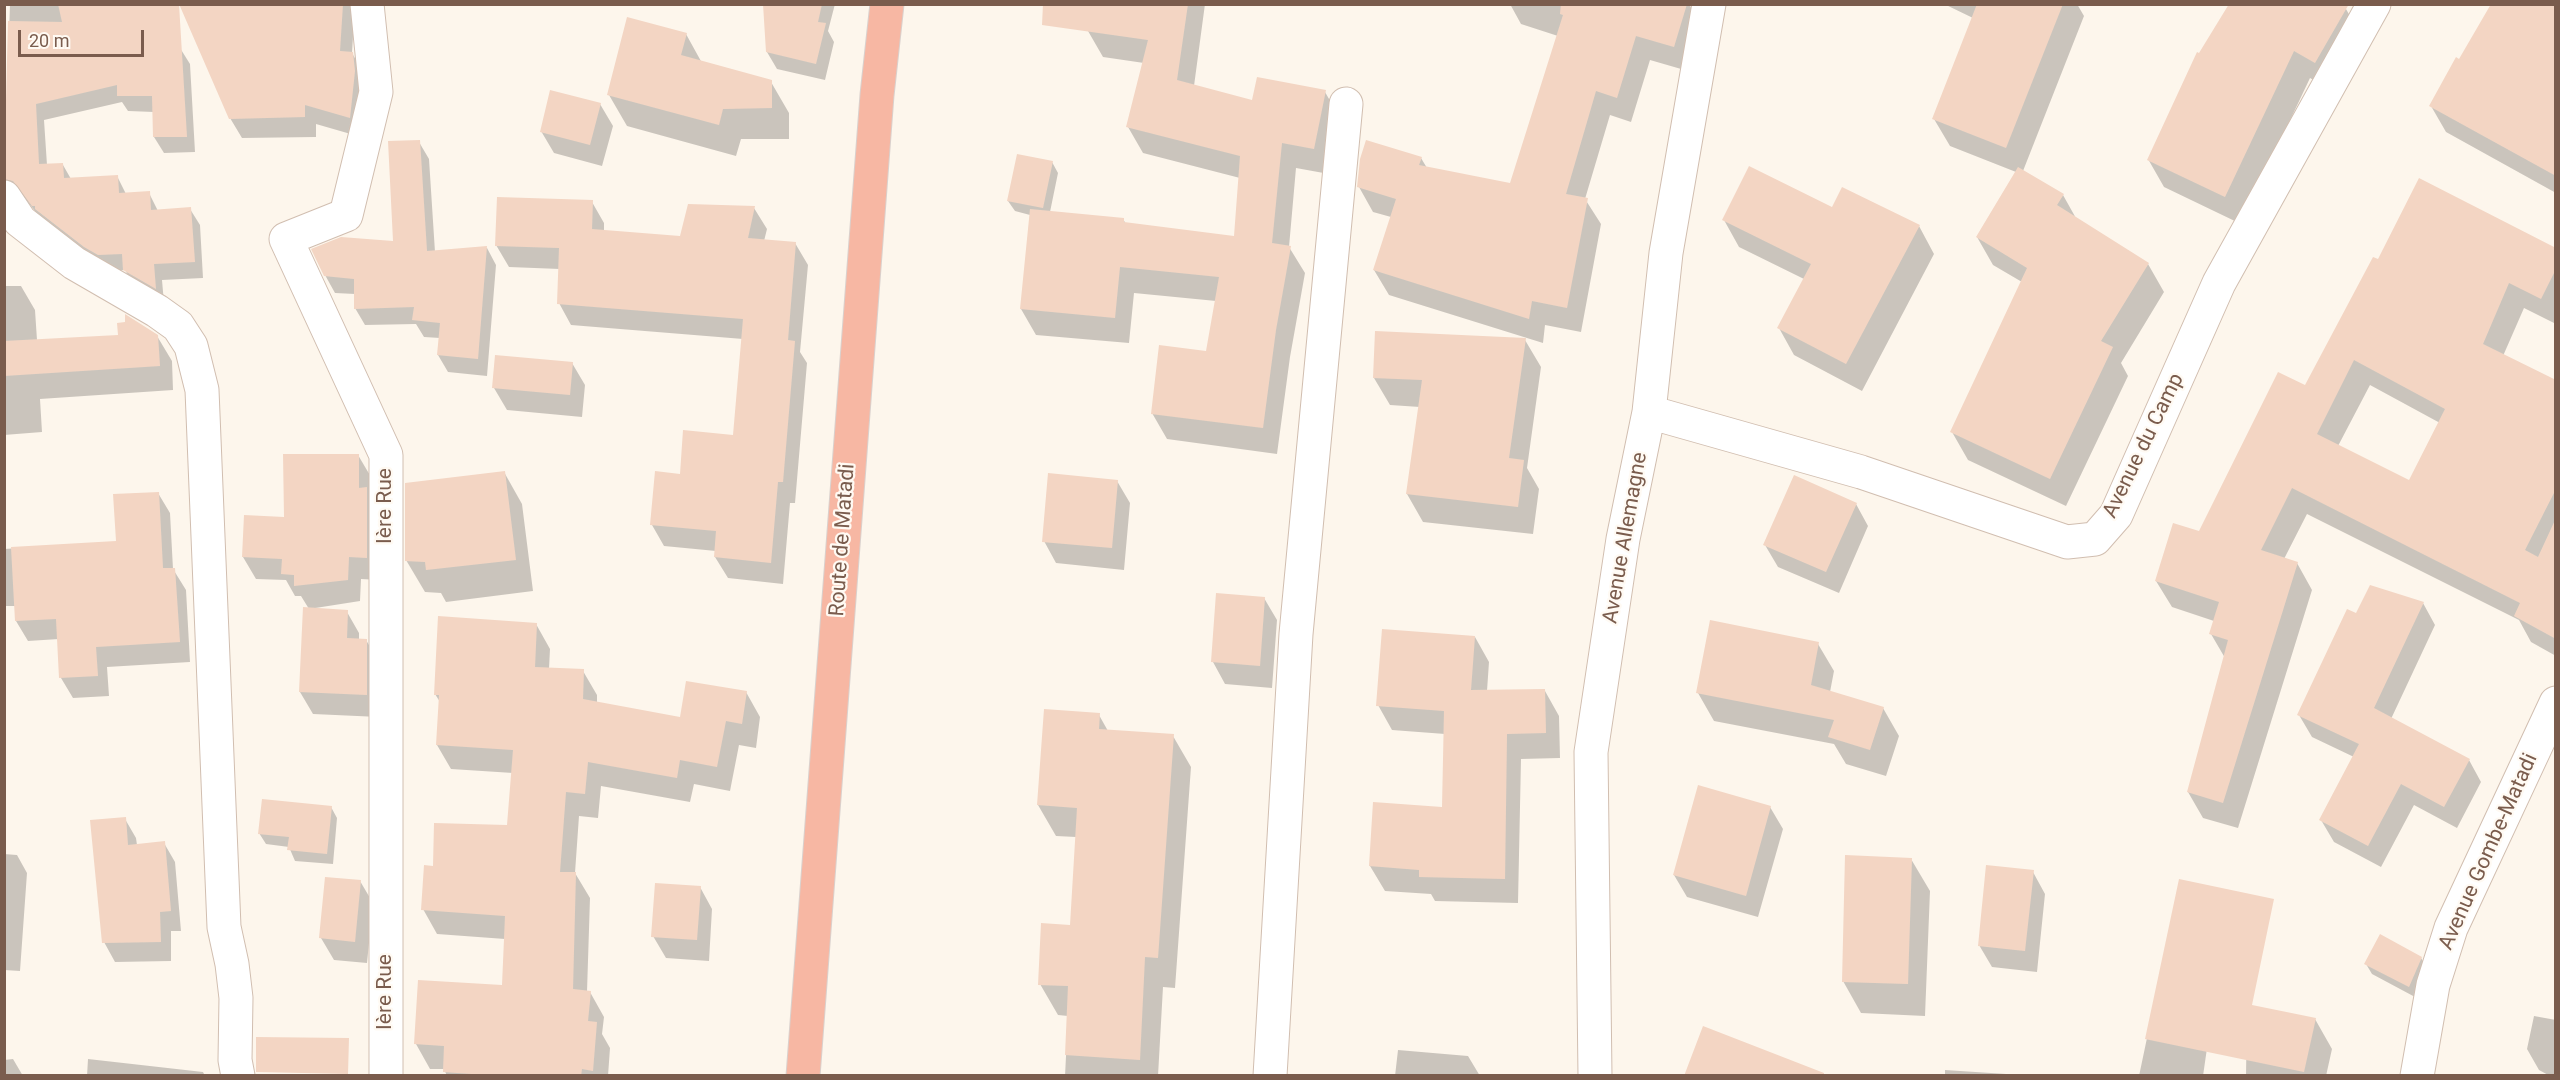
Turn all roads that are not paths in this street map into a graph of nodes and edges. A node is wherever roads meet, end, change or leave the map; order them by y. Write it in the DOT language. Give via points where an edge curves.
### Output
graph roads {
  1 [pos="367,4"];
  2 [pos="887,4"];
  3 [pos="1709,4"];
  4 [pos="2374,4"];
  5 [pos="1346,104"];
  6 [pos="4,197"];
  7 [pos="1649,412"];
  8 [pos="2556,703"];
  9 [pos="238,1076"];
  10 [pos="386,1076"];
  11 [pos="803,1076"];
  12 [pos="1270,1076"];
  13 [pos="1595,1076"];
  14 [pos="2417,1076"];
  1 -- 10 [label="street, Ière Rue" via="376,92 346,215 286,239 386,455"];
  2 -- 11 [label="highway, Route de Matadi"];
  3 -- 7 [label="street, Avenue Allemagne" via="1666,253"];
  4 -- 7 [label="street, Avenue du Camp" via="2219,283 2116,515 2095,539 2067,542 1861,472"];
  5 -- 12 [label="street" via="1296,634"];
  6 -- 9 [label="street" via="20,221 74,263 157,310 178,326 191,346 202,390 224,927 236,998"];
  7 -- 13 [label="street, Avenue Allemagne" via="1623,539 1591,752"];
  8 -- 14 [label="street, Avenue Gombe-Matadi" via="2451,928 2433,985"];
}
